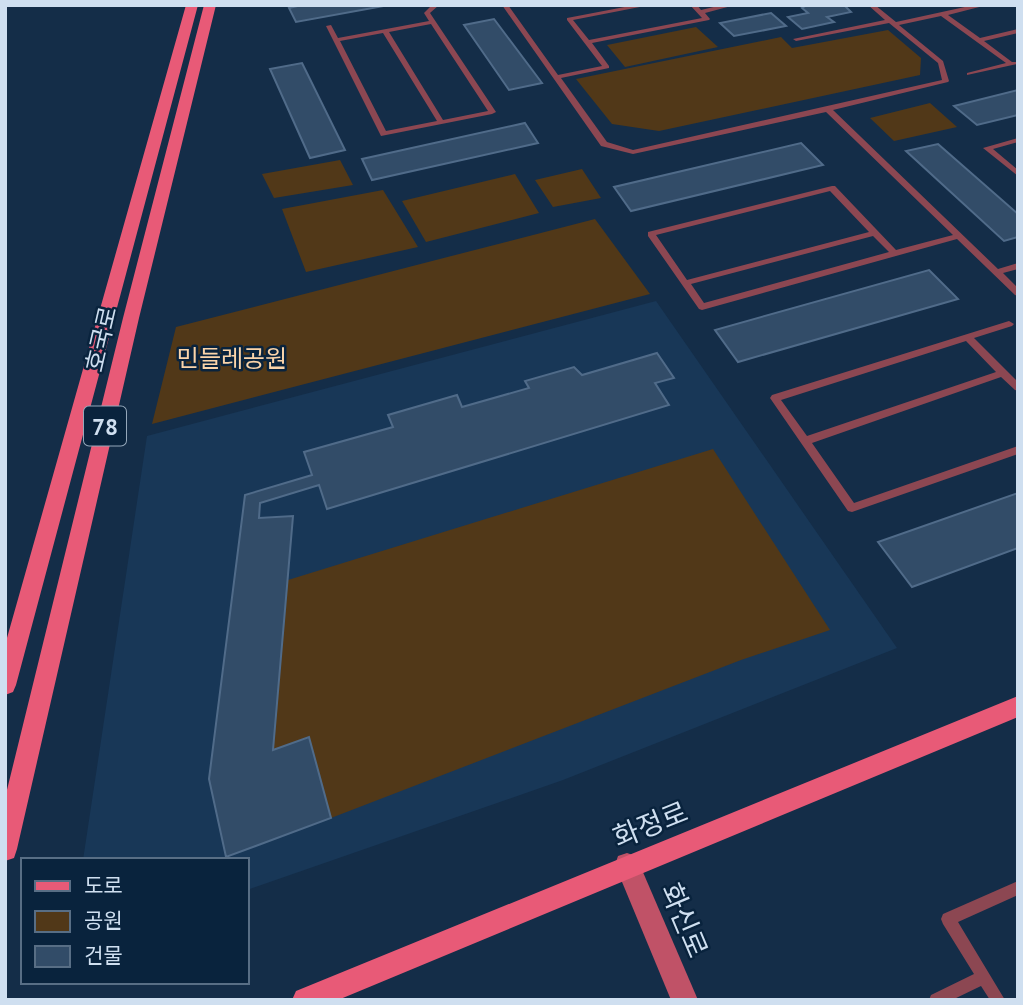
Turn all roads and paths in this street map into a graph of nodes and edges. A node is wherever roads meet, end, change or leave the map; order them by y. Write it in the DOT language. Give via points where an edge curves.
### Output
graph roads {
  1 [pos="192,5"];
  2 [pos="210,5"];
  3 [pos="436,5"];
  4 [pos="505,5"];
  5 [pos="647,5"];
  6 [pos="693,5"];
  7 [pos="732,5"];
  8 [pos="871,5"];
  9 [pos="984,5"];
  10 [pos="699,12"];
  11 [pos="943,14"];
  12 [pos="433,22"];
  13 [pos="892,22"];
  14 [pos="329,26"];
  15 [pos="385,31"];
  16 [pos="1018,31"];
  17 [pos="796,39"];
  18 [pos="336,40"];
  19 [pos="979,40"];
  20 [pos="589,42"];
  21 [pos="1014,63"];
  22 [pos="969,74"];
  23 [pos="556,77"];
  24 [pos="828,109"];
  25 [pos="440,122"];
  26 [pos="1018,140"];
  27 [pos="1018,174"];
  28 [pos="874,233"];
  29 [pos="958,236"];
  30 [pos="894,254"];
  31 [pos="1018,266"];
  32 [pos="996,272"];
  33 [pos="685,283"];
  34 [pos="1018,293"];
  35 [pos="1009,324"];
  36 [pos="967,337"];
  37 [pos="1003,373"];
  38 [pos="1018,388"];
  39 [pos="805,441"];
  40 [pos="1018,450"];
  41 [pos="5,685"];
  42 [pos="1018,706"];
  43 [pos="5,849"];
  44 [pos="627,865"];
  45 [pos="1018,888"];
  46 [pos="983,976"];
  47 [pos="305,1000"];
  48 [pos="685,1000"];
  49 [pos="936,1000"];
  50 [pos="998,1000"];
  1 -- 41 [label="main road, 호국로 / 78"];
  2 -- 43 [label="main road, 호국로 / 78"];
  3 -- 12 [label="lane" via="427,13"];
  4 -- 23 [label="lane"];
  5 -- 20 [label="lane" via="569,19"];
  6 -- 10 [label="lane"];
  7 -- 10 [label="lane"];
  8 -- 13 [label="lane"];
  9 -- 11 [label="lane"];
  10 -- 20 [label="lane" via="706,19"];
  11 -- 13 [label="lane"];
  11 -- 19 [label="lane"];
  12 -- 15 [label="lane"];
  12 -- 25 [label="lane" via="492,112"];
  13 -- 17 [label="lane"];
  13 -- 24 [label="lane" via="941,62 946,81"];
  14 -- 18 [label="lane"];
  15 -- 18 [label="lane"];
  15 -- 25 [label="lane"];
  16 -- 19 [label="lane"];
  18 -- 25 [label="lane" via="384,134"];
  19 -- 21 [label="lane"];
  20 -- 23 [label="lane" via="607,67"];
  21 -- 22 [label="lane"];
  23 -- 24 [label="lane" via="604,144 633,152"];
  24 -- 29 [label="lane"];
  26 -- 27 [label="lane" via="987,148"];
  28 -- 30 [label="lane"];
  28 -- 33 [label="lane"];
  28 -- 33 [label="lane" via="832,188 651,234"];
  29 -- 30 [label="lane"];
  29 -- 32 [label="lane"];
  30 -- 33 [label="lane" via="702,307"];
  31 -- 32 [label="lane"];
  32 -- 34 [label="lane"];
  35 -- 36 [label="lane"];
  36 -- 37 [label="lane"];
  36 -- 39 [label="lane" via="775,398"];
  37 -- 38 [label="lane"];
  37 -- 39 [label="lane"];
  39 -- 40 [label="lane" via="852,508"];
  42 -- 44 [label="main road, 화정로"];
  44 -- 47 [label="main road, 화정로"];
  44 -- 48 [label="main road, 화신로"];
  45 -- 46 [label="lane" via="948,919"];
  46 -- 49 [label="lane"];
  46 -- 50 [label="lane"];
}
